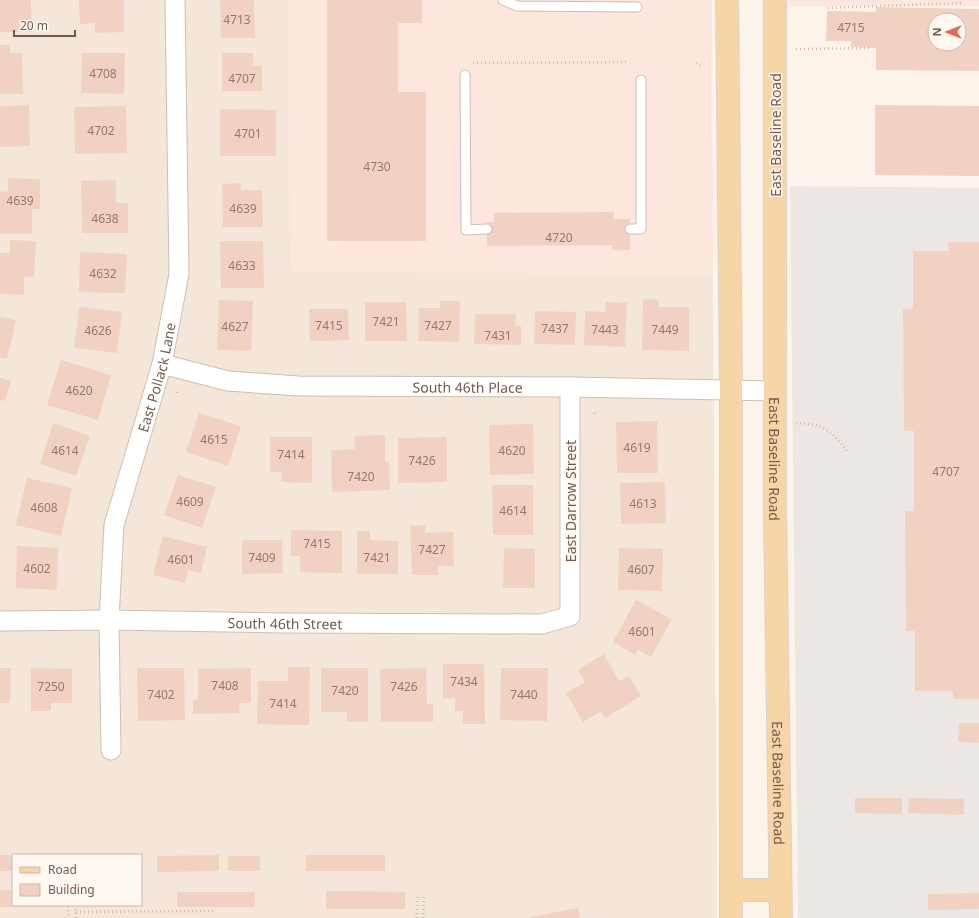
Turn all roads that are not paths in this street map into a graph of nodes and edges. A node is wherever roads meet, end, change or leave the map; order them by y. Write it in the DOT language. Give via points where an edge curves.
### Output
graph roads {
  1 [pos="175,0"];
  2 [pos="503,0"];
  3 [pos="727,0"];
  4 [pos="775,0"];
  5 [pos="637,7"];
  6 [pos="465,75"];
  7 [pos="640,80"];
  8 [pos="487,229"];
  9 [pos="630,229"];
  10 [pos="162,364"];
  11 [pos="570,387"];
  12 [pos="731,390"];
  13 [pos="775,391"];
  14 [pos="570,616"];
  15 [pos="109,620"];
  16 [pos="0,621"];
  17 [pos="111,750"];
  18 [pos="731,890"];
  19 [pos="780,890"];
  20 [pos="731,918"];
  21 [pos="781,918"];
  1 -- 10 [label="street, East Pollack Lane" via="179,274"];
  2 -- 5 [label="lane" via="517,6"];
  3 -- 12 [label="main road"];
  4 -- 13 [label="main road, East Baseline Road"];
  6 -- 8 [label="lane" via="466,230"];
  7 -- 9 [label="lane" via="641,229"];
  10 -- 11 [label="street, South 46th Place" via="228,381 298,386"];
  10 -- 15 [label="street, East Pollack Lane" via="114,525"];
  11 -- 12 [label="street, South 46th Place"];
  11 -- 14 [label="street, East Darrow Street"];
  12 -- 13 [label="street, South 46th Place"];
  12 -- 18 [label="main road"];
  13 -- 19 [label="main road, East Baseline Road"];
  14 -- 15 [label="street, South 46th Street" via="542,624"];
  15 -- 16 [label="street, South 46th Street"];
  15 -- 17 [label="street, East Pollack Lane"];
  18 -- 19 [label="main road"];
  18 -- 20 [label="main road"];
  19 -- 21 [label="main road, East Baseline Road"];
}
